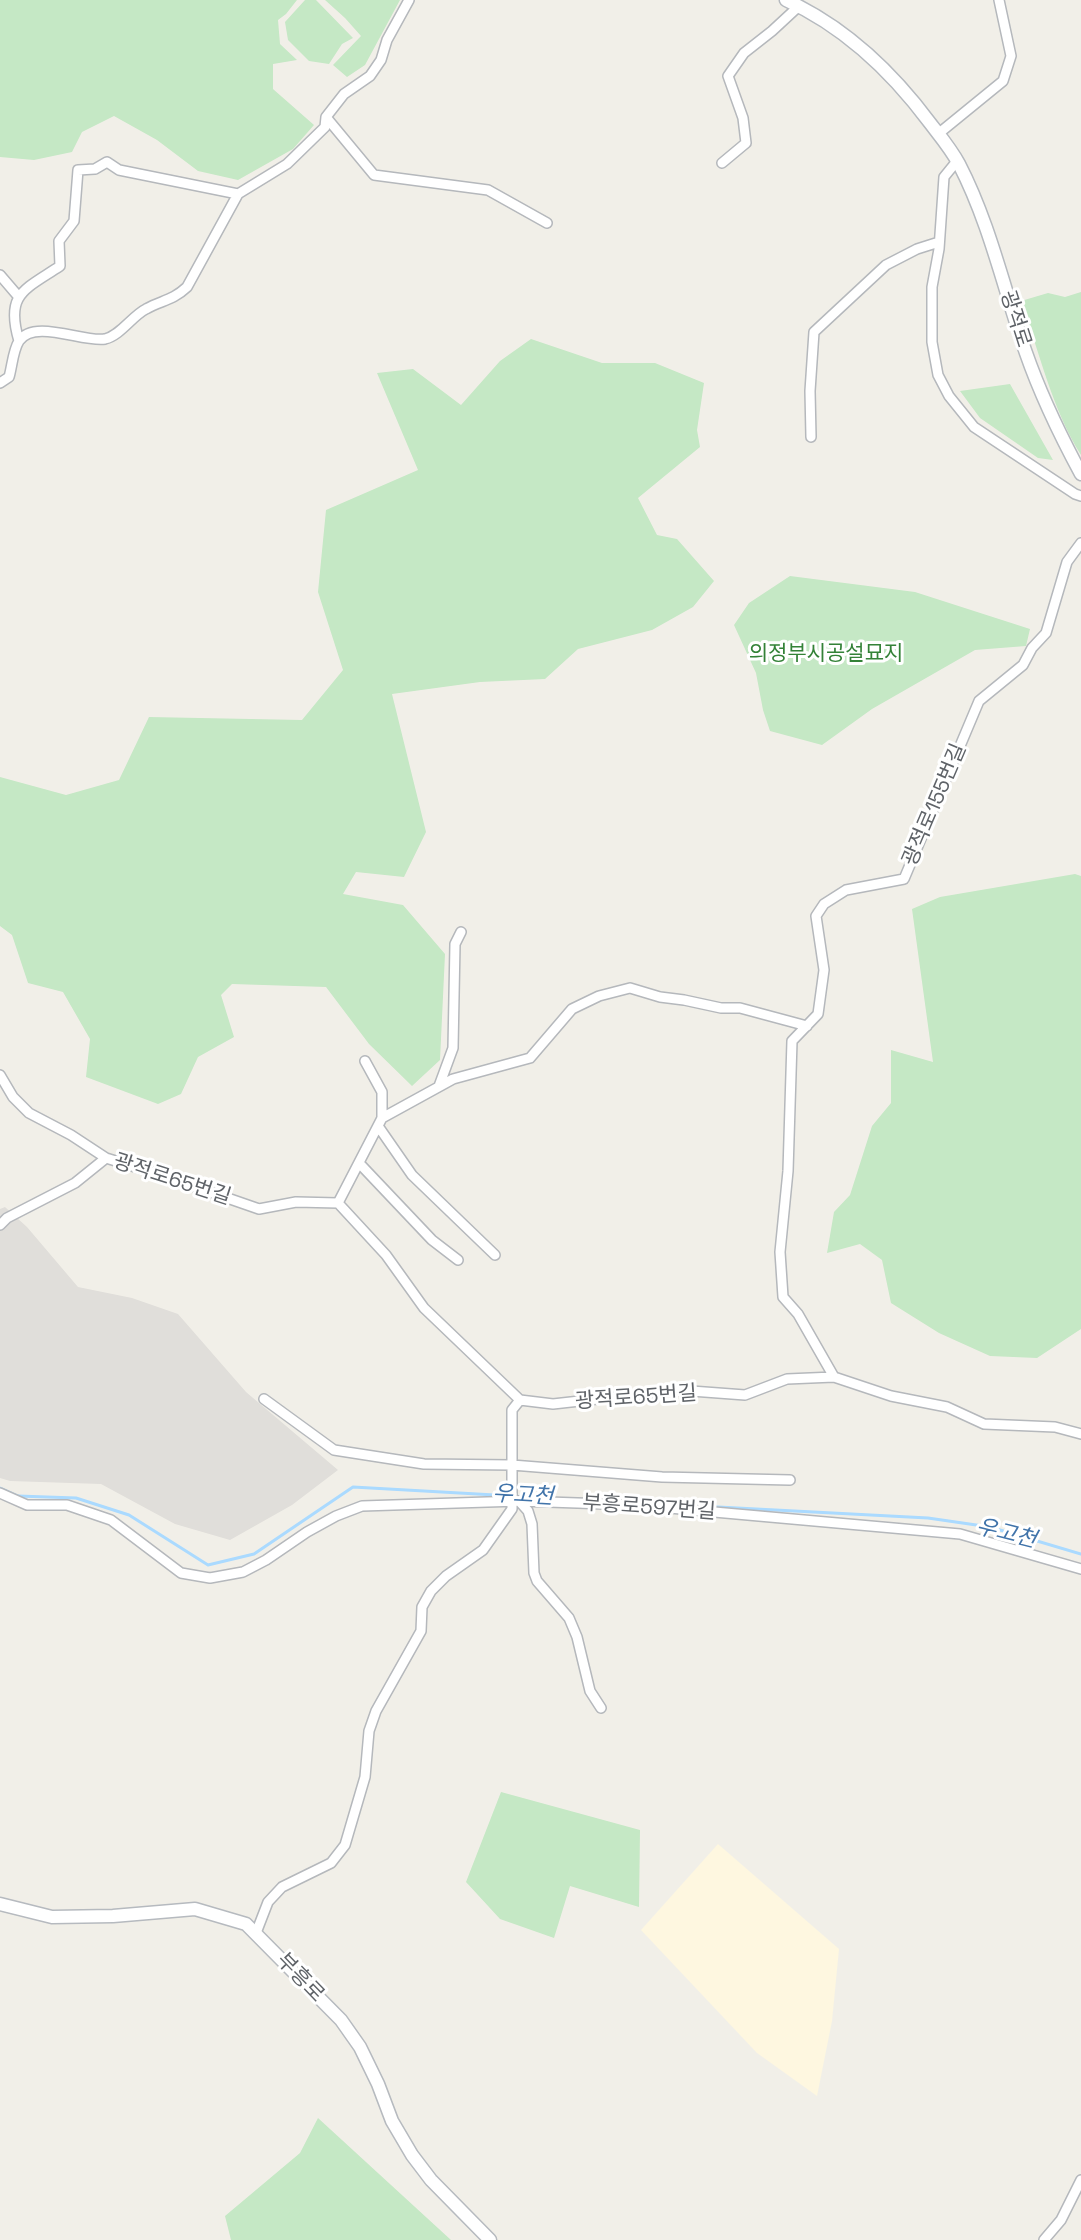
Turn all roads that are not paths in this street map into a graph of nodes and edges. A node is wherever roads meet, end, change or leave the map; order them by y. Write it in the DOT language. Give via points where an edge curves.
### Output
graph roads {
  1 [pos="409,0"];
  2 [pos="786,0"];
  3 [pos="999,0"];
  4 [pos="799,6"];
  5 [pos="326,117"];
  6 [pos="938,134"];
  7 [pos="957,161"];
  8 [pos="722,163"];
  9 [pos="238,194"];
  10 [pos="547,223"];
  11 [pos="939,242"];
  12 [pos="0,275"];
  13 [pos="18,296"];
  14 [pos="19,341"];
  15 [pos="0,382"];
  16 [pos="811,437"];
  17 [pos="1081,474"];
  18 [pos="1081,495"];
  19 [pos="1081,543"];
  20 [pos="461,932"];
  21 [pos="807,1026"];
  22 [pos="365,1061"];
  23 [pos="0,1075"];
  24 [pos="439,1086"];
  25 [pos="380,1122"];
  26 [pos="106,1158"];
  27 [pos="359,1163"];
  28 [pos="338,1203"];
  29 [pos="0,1225"];
  30 [pos="495,1255"];
  31 [pos="458,1260"];
  32 [pos="834,1377"];
  33 [pos="264,1399"];
  34 [pos="520,1400"];
  35 [pos="1081,1434"];
  36 [pos="512,1467"];
  37 [pos="790,1480"];
  38 [pos="0,1493"];
  39 [pos="514,1500"];
  40 [pos="1081,1569"];
  41 [pos="601,1708"];
  42 [pos="0,1904"];
  43 [pos="256,1933"];
  44 [pos="1081,2180"];
  45 [pos="490,2240"];
  46 [pos="1044,2240"];
  1 -- 5 [label="street" via="370,76 344,94"];
  2 -- 4 [label="main road, 광적로"];
  3 -- 6 [label="street" via="1011,56 1003,81"];
  4 -- 6 [label="main road, 광적로" via="871,56 910,96"];
  4 -- 8 [label="street" via="744,53 728,76 743,118 746,143"];
  5 -- 9 [label="street" via="325,127 286,164"];
  5 -- 10 [label="street" via="374,175 488,190"];
  6 -- 7 [label="main road, 광적로"];
  7 -- 11 [label="street" via="944,177"];
  7 -- 17 [label="main road, 광적로" via="988,233 1048,412"];
  9 -- 13 [label="street" via="119,170 107,162 95,169 78,170 74,221 59,241 60,266"];
  9 -- 14 [label="street" via="187,287 176,297 146,309 114,335 103,339 44,331"];
  11 -- 16 [label="street" via="886,265 814,332"];
  11 -- 18 [label="street" via="932,287 932,342 935,365 949,396 974,427"];
  12 -- 13 [label="street"];
  13 -- 14 [label="street" via="14,322"];
  14 -- 15 [label="street" via="9,378"];
  19 -- 21 [label="street, 광적로155번길" via="1067,562 1046,633 1023,665 979,701 904,879 846,890 824,904 816,916 824,970 818,1014"];
  20 -- 24 [label="street" via="455,944 453,1048"];
  21 -- 24 [label="street" via="740,1008 660,997 630,988 599,996 572,1009 530,1058 453,1078"];
  21 -- 32 [label="street, 광적로155번길" via="792,1041 788,1171 780,1252 783,1297 798,1314"];
  22 -- 25 [label="street" via="382,1092"];
  23 -- 26 [label="street, 광적로65번길" via="29,1113"];
  24 -- 25 [label="street"];
  25 -- 27 [label="street"];
  25 -- 30 [label="street" via="412,1175"];
  26 -- 28 [label="street, 광적로65번길" via="259,1209 296,1202"];
  26 -- 29 [label="street" via="75,1183"];
  27 -- 28 [label="street"];
  27 -- 31 [label="street" via="432,1240"];
  28 -- 34 [label="street" via="386,1255 424,1308"];
  32 -- 34 [label="street, 광적로65번길" via="787,1378 745,1395 678,1390 553,1404"];
  32 -- 35 [label="street, 광적로65번길" via="891,1396 947,1407 984,1424 1055,1427"];
  33 -- 36 [label="street" via="334,1450 424,1464"];
  34 -- 36 [label="street" via="512,1410"];
  36 -- 37 [label="street"];
  36 -- 39 [label="street"];
  38 -- 39 [label="street, 부흥로597번길" via="27,1505 67,1505 111,1520 181,1573 210,1578 243,1572 307,1532 362,1506"];
  39 -- 40 [label="street, 부흥로597번길" via="636,1505 960,1534"];
  39 -- 41 [label="street" via="528,1511 532,1524 537,1581 569,1618 590,1692"];
  39 -- 43 [label="street" via="483,1551 446,1576 422,1606 422,1632 369,1731 365,1777 345,1845 331,1863 282,1887 268,1902"];
  42 -- 43 [label="main road, 부흥로" via="52,1917 195,1908 246,1924"];
  43 -- 45 [label="main road, 부흥로" via="341,2020 360,2047 392,2121 412,2155"];
  44 -- 46 [label="street" via="1061,2220"];
}
